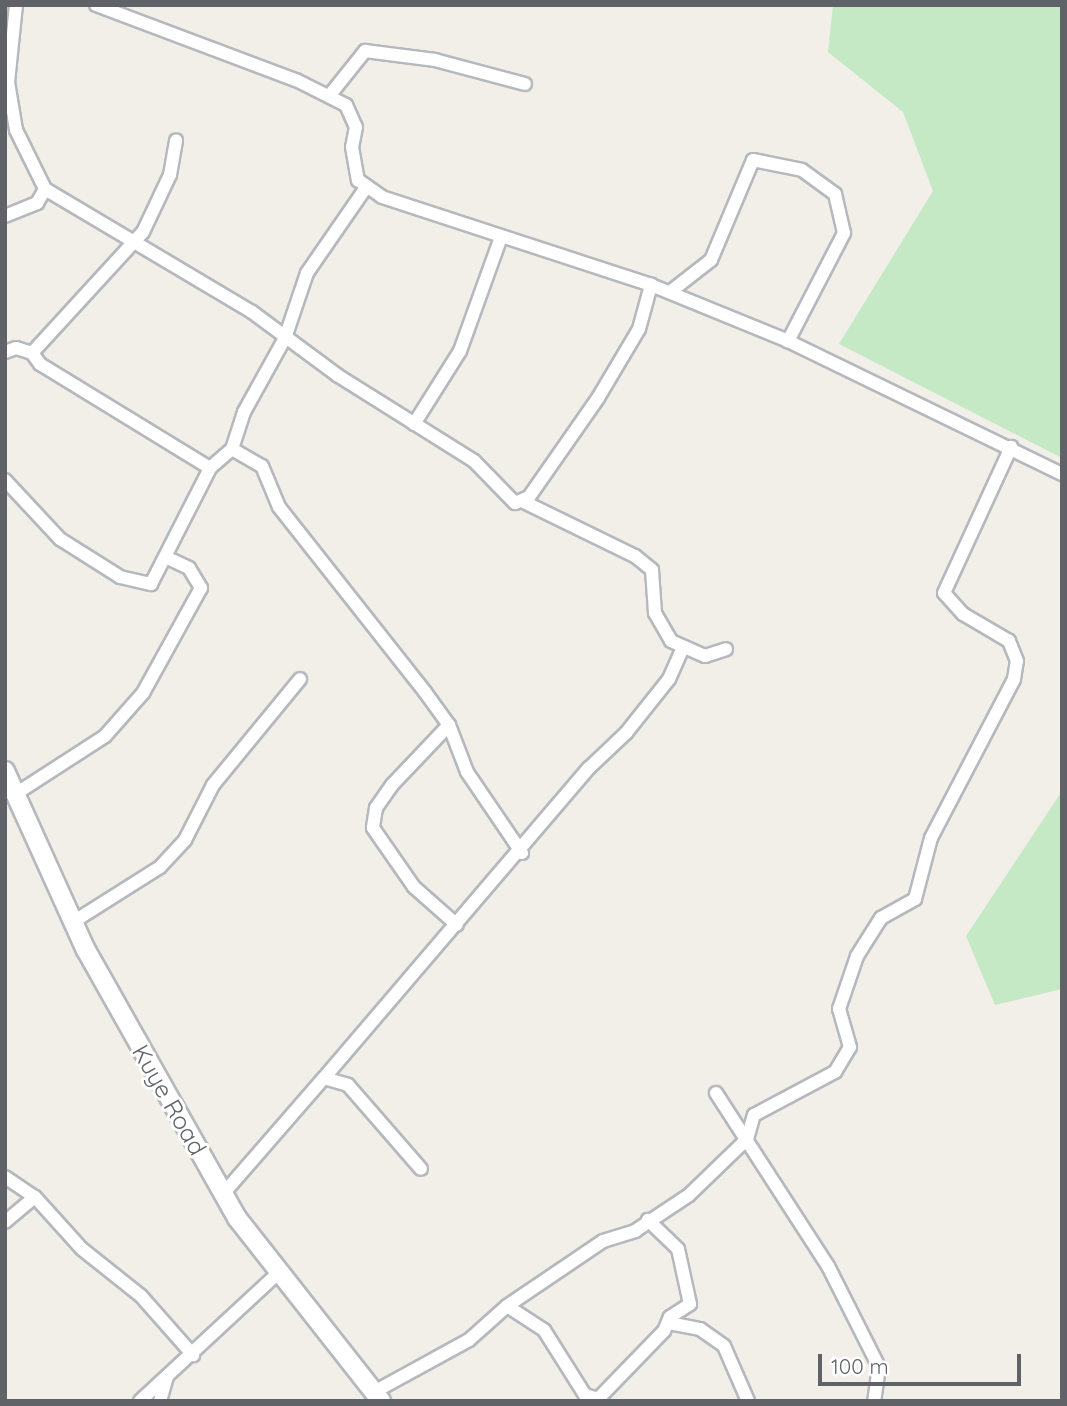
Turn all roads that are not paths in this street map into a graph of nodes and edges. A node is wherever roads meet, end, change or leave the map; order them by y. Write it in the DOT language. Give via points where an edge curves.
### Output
graph roads {
  1 [pos="16,5"];
  2 [pos="96,5"];
  3 [pos="6,82"];
  4 [pos="525,84"];
  5 [pos="329,96"];
  6 [pos="176,141"];
  7 [pos="45,189"];
  8 [pos="365,189"];
  9 [pos="5,216"];
  10 [pos="133,239"];
  11 [pos="500,240"];
  12 [pos="651,285"];
  13 [pos="670,292"];
  14 [pos="285,338"];
  15 [pos="788,341"];
  16 [pos="5,352"];
  17 [pos="32,353"];
  18 [pos="414,424"];
  19 [pos="1010,447"];
  20 [pos="232,449"];
  21 [pos="210,468"];
  22 [pos="1062,474"];
  23 [pos="5,480"];
  24 [pos="522,501"];
  25 [pos="168,558"];
  26 [pos="683,647"];
  27 [pos="726,649"];
  28 [pos="300,679"];
  29 [pos="449,726"];
  30 [pos="5,771"];
  31 [pos="17,793"];
  32 [pos="522,853"];
  33 [pos="73,922"];
  34 [pos="457,925"];
  35 [pos="324,1078"];
  36 [pos="716,1093"];
  37 [pos="747,1139"];
  38 [pos="421,1169"];
  39 [pos="5,1177"];
  40 [pos="223,1195"];
  41 [pos="35,1197"];
  42 [pos="648,1220"];
  43 [pos="5,1223"];
  44 [pos="277,1274"];
  45 [pos="507,1306"];
  46 [pos="669,1323"];
  47 [pos="193,1355"];
  48 [pos="167,1376"];
  49 [pos="377,1396"];
  50 [pos="140,1401"];
  51 [pos="160,1401"];
  52 [pos="748,1401"];
  53 [pos="874,1401"];
  1 -- 3 [label="street"];
  2 -- 5 [label="street"];
  3 -- 7 [label="street" via="16,130"];
  4 -- 5 [label="street" via="435,60 365,51"];
  5 -- 8 [label="street" via="354,114 352,166"];
  6 -- 10 [label="street" via="163,192 143,232"];
  7 -- 9 [label="street" via="37,203"];
  7 -- 10 [label="street"];
  8 -- 11 [label="street"];
  8 -- 14 [label="street" via="307,273"];
  10 -- 14 [label="street"];
  10 -- 17 [label="street" via="68,319"];
  11 -- 12 [label="street"];
  11 -- 18 [label="street" via="460,351"];
  12 -- 13 [label="street"];
  12 -- 24 [label="street" via="639,329 598,398 566,449"];
  13 -- 15 [label="street"];
  13 -- 15 [label="street" via="711,260 752,160 802,170 835,194 844,233"];
  14 -- 18 [label="street"];
  14 -- 20 [label="street" via="244,412"];
  15 -- 19 [label="street"];
  16 -- 17 [label="street" via="16,348"];
  17 -- 21 [label="street" via="40,364"];
  18 -- 24 [label="street" via="474,461 515,503"];
  19 -- 22 [label="street"];
  19 -- 37 [label="street" via="944,593 963,614 1009,641 1017,661 1014,679 932,838 915,899 881,918 857,956 839,1009 850,1046 835,1072 754,1115"];
  20 -- 21 [label="street"];
  20 -- 29 [label="street" via="262,466 279,507"];
  21 -- 25 [label="street"];
  23 -- 25 [label="street" via="51,532 120,577 150,584"];
  24 -- 26 [label="street" via="635,556 652,570 662,631"];
  25 -- 31 [label="street" via="189,568 201,588 148,684 105,736"];
  26 -- 27 [label="street" via="705,656"];
  26 -- 32 [label="street" via="656,696"];
  28 -- 33 [label="street" via="213,785 185,840 159,867"];
  29 -- 32 [label="street" via="467,772"];
  29 -- 34 [label="street" via="392,785 376,808 373,828 414,887"];
  30 -- 31 [label="street, Kuye Road"];
  31 -- 33 [label="street, Kuye Road"];
  32 -- 34 [label="street"];
  33 -- 40 [label="street, Kuye Road"];
  34 -- 35 [label="street"];
  35 -- 38 [label="street" via="348,1085"];
  35 -- 40 [label="street"];
  36 -- 37 [label="street"];
  37 -- 42 [label="street" via="690,1195"];
  37 -- 53 [label="street" via="822,1255 878,1367"];
  39 -- 41 [label="street"];
  40 -- 44 [label="street, Kuye Road"];
  41 -- 43 [label="street"];
  41 -- 47 [label="street" via="82,1249 141,1296"];
  42 -- 45 [label="street" via="635,1231 603,1241"];
  42 -- 46 [label="street" via="678,1249 687,1276 690,1304"];
  44 -- 47 [label="street"];
  44 -- 49 [label="street, Kuye Road"];
  45 -- 46 [label="street" via="544,1330 593,1400 607,1394"];
  45 -- 49 [label="street" via="469,1340"];
  46 -- 52 [label="street" via="700,1329 724,1346"];
  47 -- 48 [label="street"];
  48 -- 50 [label="street"];
  48 -- 51 [label="street"];
}
